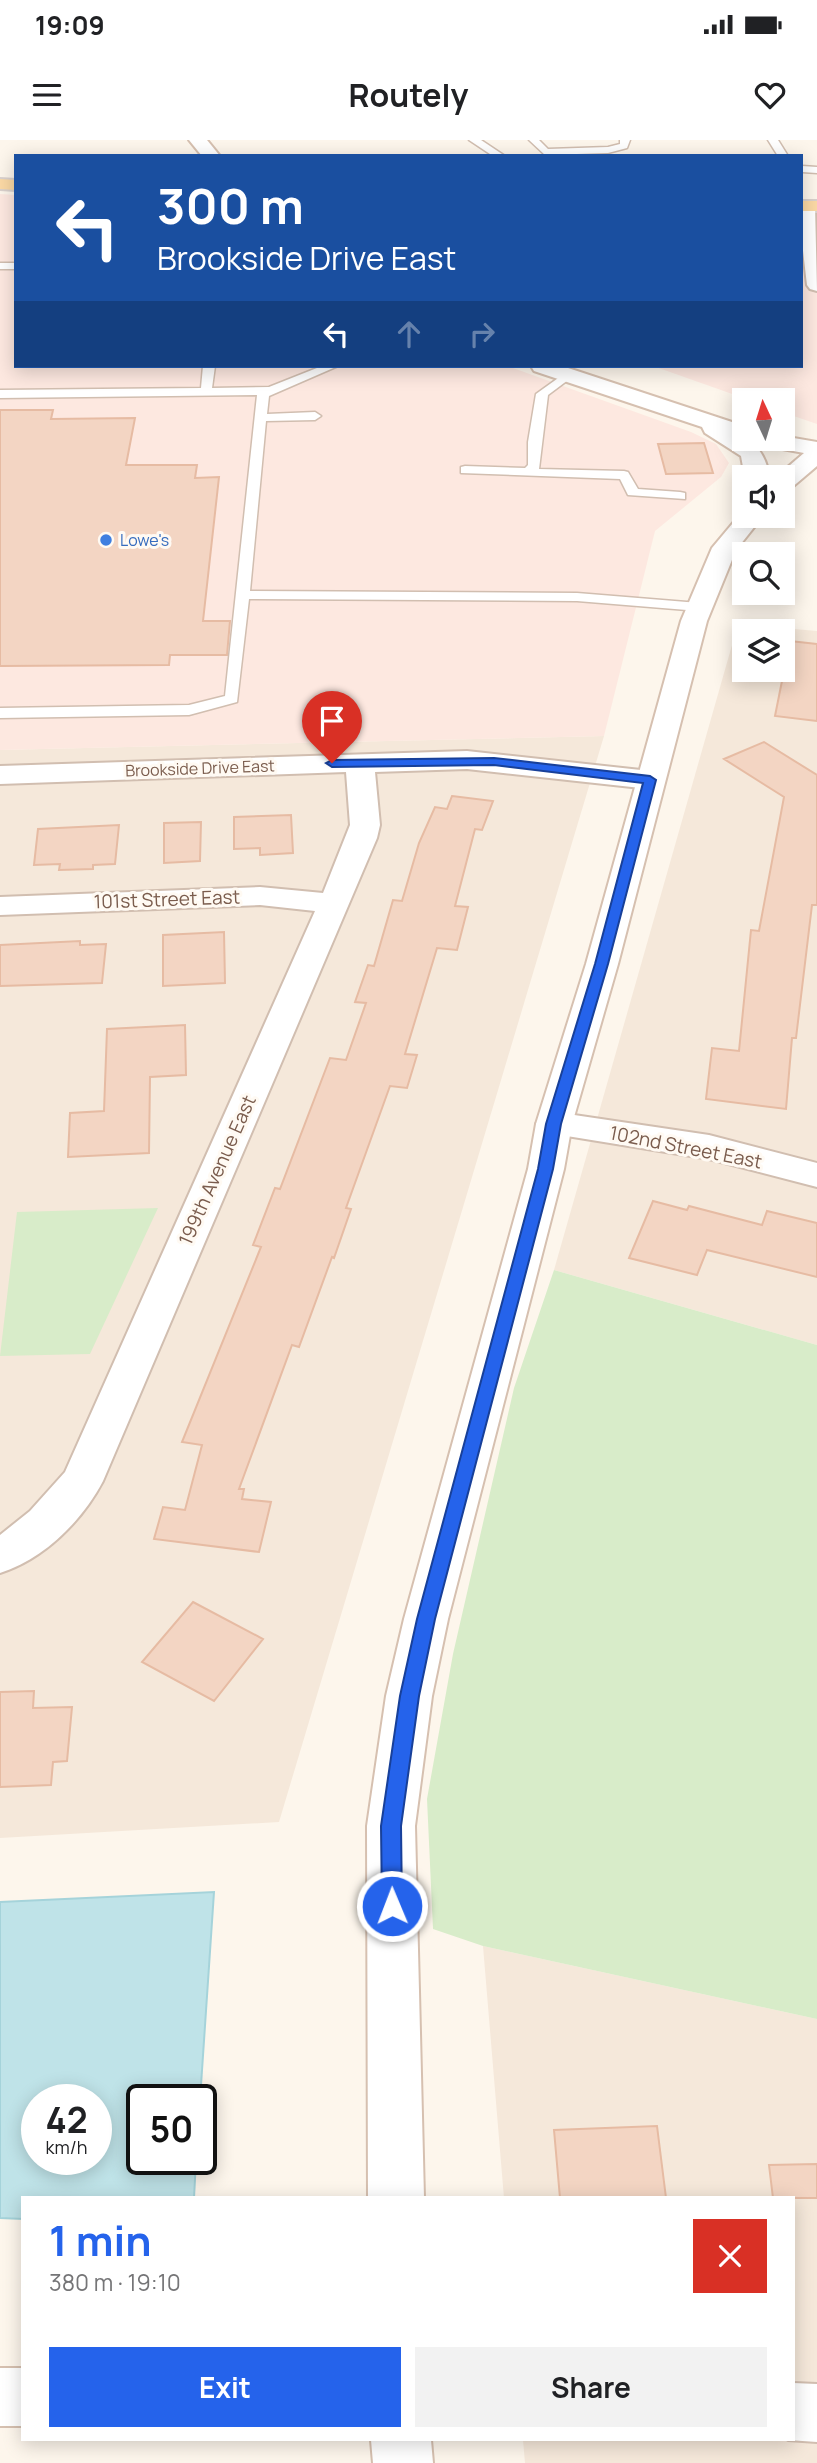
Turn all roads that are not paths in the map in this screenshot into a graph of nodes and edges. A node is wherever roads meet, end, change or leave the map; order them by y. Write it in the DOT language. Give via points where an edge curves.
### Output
graph roads {
  1 [pos="198,140"];
  2 [pos="474,140"];
  3 [pos="534,140"];
  4 [pos="604,140"];
  5 [pos="625,140"];
  6 [pos="610,153"];
  7 [pos="209,154"];
  8 [pos="497,154"];
  9 [pos="809,202"];
  10 [pos="817,285"];
  11 [pos="209,368"];
  12 [pos="327,368"];
  13 [pos="548,368"];
  14 [pos="609,368"];
  15 [pos="568,375"];
  16 [pos="271,391"];
  17 [pos="206,392"];
  18 [pos="0,394"];
  19 [pos="732,409"];
  20 [pos="315,416"];
  21 [pos="261,418"];
  22 [pos="700,419"];
  23 [pos="732,430"];
  24 [pos="795,434"];
  25 [pos="795,444"];
  26 [pos="817,448"];
  27 [pos="817,454"];
  28 [pos="755,465"];
  29 [pos="466,470"];
  30 [pos="529,471"];
  31 [pos="795,473"];
  32 [pos="680,496"];
  33 [pos="741,528"];
  34 [pos="242,595"];
  35 [pos="699,607"];
  36 [pos="0,713"];
  37 [pos="360,762"];
  38 [pos="0,775"];
  39 [pos="650,780"];
  40 [pos="333,904"];
  41 [pos="0,906"];
  42 [pos="554,1124"];
  43 [pos="817,1175"];
  44 [pos="5,1553"];
  45 [pos="396,2196"];
  46 [pos="0,2397"];
  47 [pos="21,2398"];
  48 [pos="795,2412"];
  49 [pos="817,2413"];
  50 [pos="401,2441"];
  51 [pos="403,2463"];
  1 -- 7 [label="main road"];
  2 -- 8 [label="lane"];
  3 -- 6 [label="lane" via="545,152"];
  4 -- 6 [label="lane"];
  5 -- 6 [label="lane" via="624,146"];
  9 -- 10 [label="main road"];
  11 -- 17 [label="lane"];
  12 -- 16 [label="lane"];
  13 -- 15 [label="main road"];
  14 -- 19 [label="main road"];
  15 -- 22 [label="main road"];
  15 -- 30 [label="lane" via="542,394 534,466"];
  16 -- 17 [label="lane"];
  16 -- 21 [label="lane" via="263,394"];
  17 -- 18 [label="lane"];
  20 -- 21 [label="lane"];
  21 -- 34 [label="lane"];
  22 -- 23 [label="main road"];
  22 -- 28 [label="main road" via="748,447"];
  24 -- 26 [label="main road"];
  25 -- 26 [label="main road"];
  27 -- 31 [label="main road"];
  29 -- 30 [label="lane"];
  30 -- 32 [label="lane" via="624,475 633,492"];
  33 -- 35 [label="main road" via="724,548"];
  34 -- 35 [label="lane" via="565,596"];
  34 -- 36 [label="lane" via="232,699 189,710"];
  35 -- 39 [label="main road"];
  37 -- 38 [label="main road, Brookside Drive East"];
  37 -- 39 [label="main road, Brookside Drive East" via="494,761"];
  37 -- 40 [label="main road, 199th Avenue East" via="365,825"];
  39 -- 42 [label="main road"];
  40 -- 41 [label="main road, 101st Street East" via="260,896"];
  40 -- 44 [label="main road, 199th Avenue East" via="82,1481 58,1513"];
  42 -- 43 [label="main road, 102nd Street East" via="709,1147"];
  42 -- 45 [label="main road" via="409,1696 391,1826"];
  46 -- 47 [label="main road"];
  48 -- 49 [label="main road"];
  50 -- 51 [label="main road"];
}
